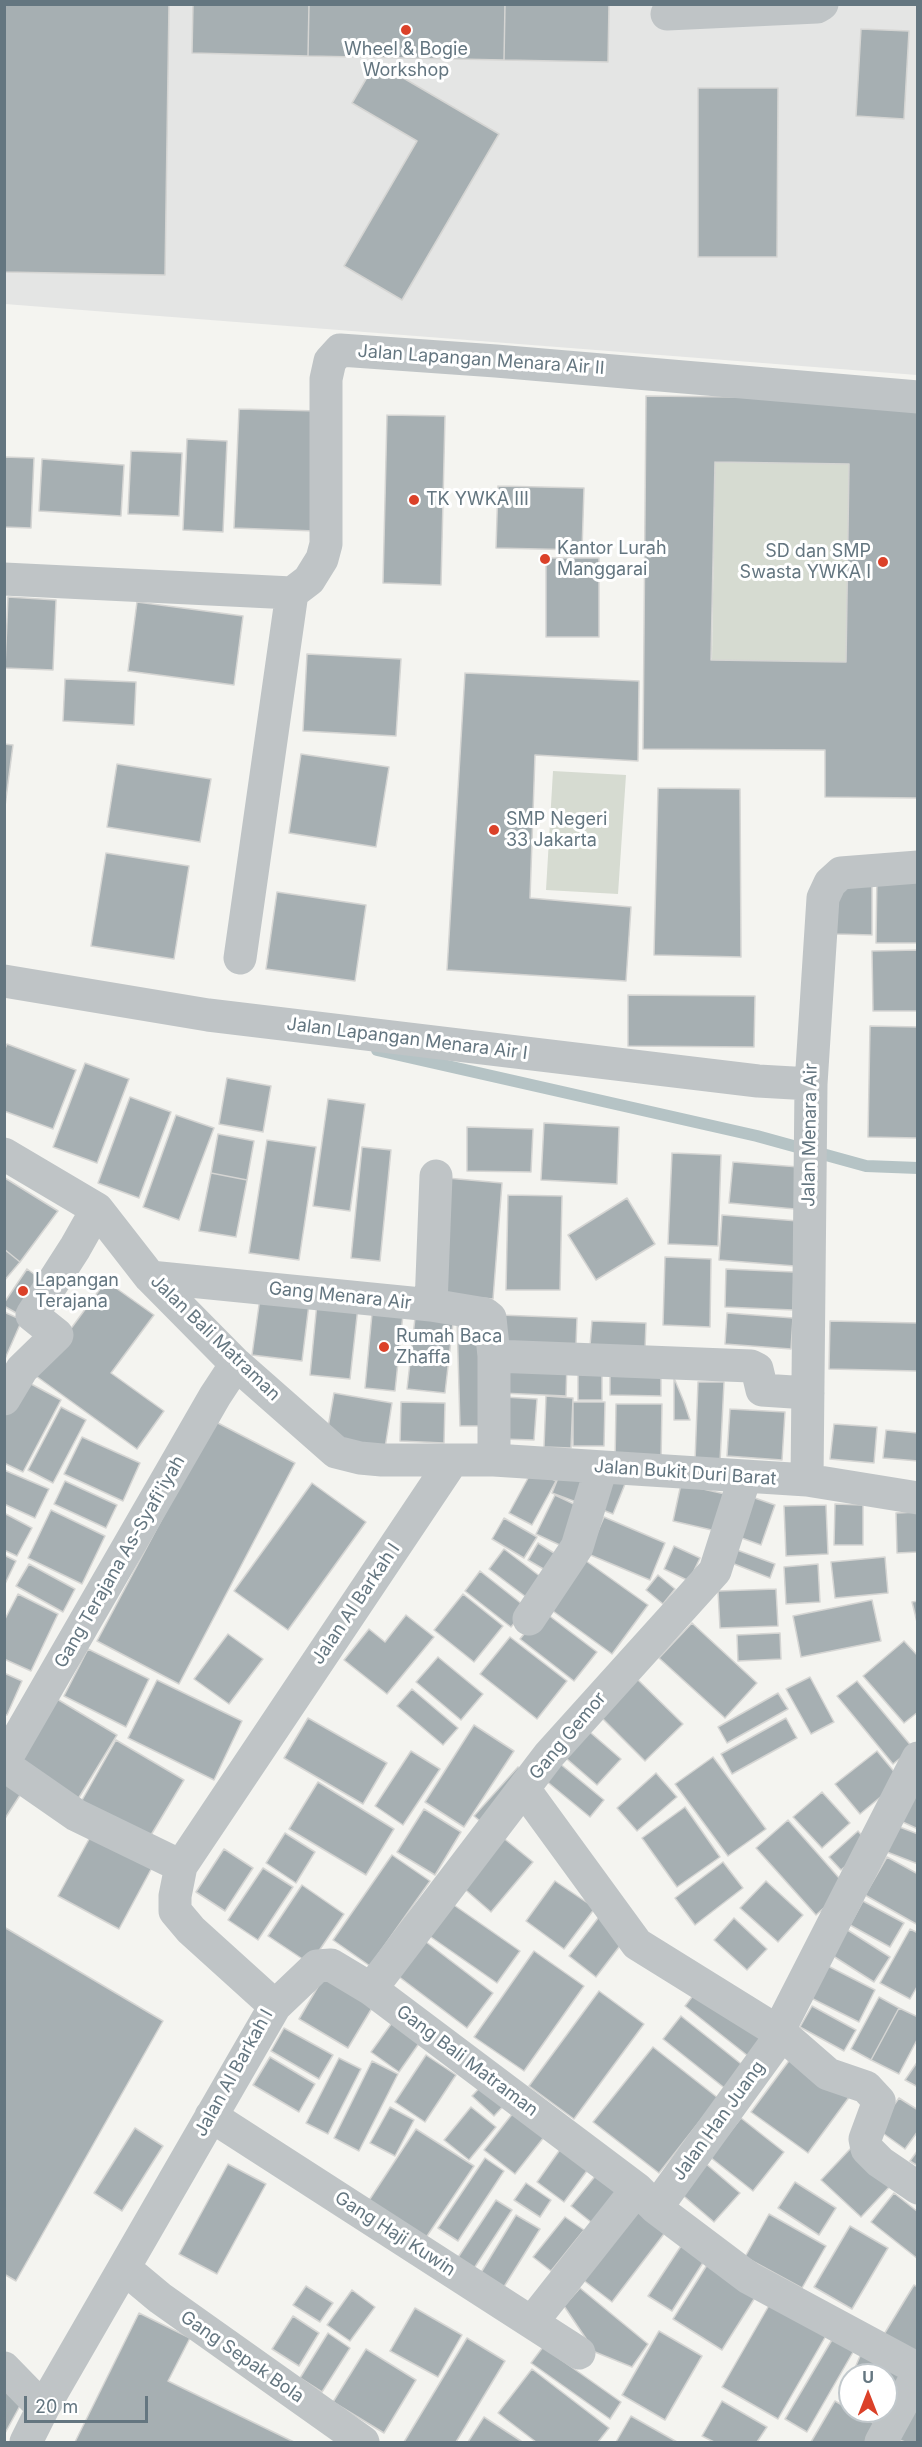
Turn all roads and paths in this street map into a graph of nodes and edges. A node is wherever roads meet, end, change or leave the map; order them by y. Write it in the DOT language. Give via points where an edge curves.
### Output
graph roads {
  1 [pos="822,4"];
  2 [pos="667,14"];
  3 [pos="918,397"];
  4 [pos="4,579"];
  5 [pos="292,594"];
  6 [pos="918,867"];
  7 [pos="240,958"];
  8 [pos="4,981"];
  9 [pos="810,1084"];
  10 [pos="5,1156"];
  11 [pos="436,1176"];
  12 [pos="97,1209"];
  13 [pos="150,1276"];
  14 [pos="431,1305"];
  15 [pos="494,1356"];
  16 [pos="236,1364"];
  17 [pos="808,1393"];
  18 [pos="4,1399"];
  19 [pos="494,1460"];
  20 [pos="452,1461"];
  21 [pos="602,1468"];
  22 [pos="745,1477"];
  23 [pos="807,1480"];
  24 [pos="918,1498"];
  25 [pos="529,1619"];
  26 [pos="918,1758"];
  27 [pos="4,1764"];
  28 [pos="524,1789"];
  29 [pos="181,1866"];
  30 [pos="371,1989"];
  31 [pos="275,2006"];
  32 [pos="782,2034"];
  33 [pos="211,2116"];
  34 [pos="918,2188"];
  35 [pos="646,2198"];
  36 [pos="124,2268"];
  37 [pos="532,2322"];
  38 [pos="579,2353"];
  39 [pos="4,2368"];
  40 [pos="918,2369"];
  41 [pos="918,2374"];
  42 [pos="43,2408"];
  43 [pos="26,2442"];
  44 [pos="363,2442"];
  45 [pos="881,2442"];
  1 -- 2 [label="street"];
  3 -- 5 [label="street, Jalan Lapangan Menara Air II" via="340,350 330,360 326,379 326,544 309,580"];
  4 -- 5 [label="street"];
  5 -- 7 [label="street"];
  6 -- 9 [label="street, Jalan Menara Air" via="841,873 830,883 823,898"];
  8 -- 9 [label="street, Jalan Lapangan Menara Air I" via="208,1015"];
  9 -- 17 [label="street, Jalan Menara Air"];
  10 -- 12 [label="street, Jalan Bali Matraman"];
  11 -- 14 [label="street"];
  12 -- 13 [label="street, Jalan Bali Matraman"];
  12 -- 18 [label="street" via="32,1315 57,1335 22,1369"];
  13 -- 14 [label="street, Gang Menara Air"];
  13 -- 16 [label="street, Jalan Bali Matraman"];
  14 -- 15 [label="street, Gang Menara Air" via="490,1318"];
  15 -- 17 [label="street" via="751,1366 757,1369 762,1390"];
  15 -- 19 [label="street, Gang Menara Air"];
  16 -- 20 [label="street, Jalan Bali Matraman" via="336,1452 382,1460"];
  16 -- 27 [label="street, Gang Terajana As-Syafi'iyah"];
  17 -- 23 [label="street, Jalan Menara Air"];
  19 -- 20 [label="street, Jalan Bukit Duri Barat"];
  19 -- 21 [label="street, Jalan Bukit Duri Barat"];
  20 -- 29 [label="street, Jalan Al Barkah I"];
  21 -- 22 [label="street, Jalan Bukit Duri Barat"];
  21 -- 25 [label="street" via="577,1547"];
  22 -- 23 [label="street, Jalan Bukit Duri Barat"];
  22 -- 28 [label="street, Gang Gemor" via="715,1571 549,1755"];
  23 -- 24 [label="street, Jalan Bukit Duri Barat"];
  26 -- 32 [label="street, Jalan Han Juang" via="782,2024"];
  27 -- 29 [label="street" via="76,1815"];
  28 -- 30 [label="street, Gang Gemor"];
  28 -- 32 [label="street" via="637,1944"];
  29 -- 31 [label="street, Jalan Al Barkah I" via="175,1911"];
  30 -- 31 [label="street, Gang Bali Matraman" via="331,1965 317,1966"];
  30 -- 35 [label="street, Gang Bali Matraman"];
  31 -- 33 [label="street, Jalan Al Barkah I"];
  32 -- 34 [label="street" via="828,2074 866,2087 879,2100 865,2139 867,2149"];
  32 -- 35 [label="street, Jalan Han Juang"];
  33 -- 36 [label="street, Jalan Al Barkah I"];
  33 -- 37 [label="street, Gang Haji Kuwin"];
  35 -- 37 [label="street, Jalan Han Juang"];
  35 -- 40 [label="street" via="749,2278"];
  36 -- 42 [label="street, Jalan Al Barkah I"];
  36 -- 44 [label="street, Gang Sepak Bola" via="160,2298"];
  37 -- 38 [label="street, Gang Haji Kuwin"];
  39 -- 42 [label="street"];
  41 -- 45 [label="street"];
  42 -- 43 [label="street, Jalan Al Barkah I"];
}
